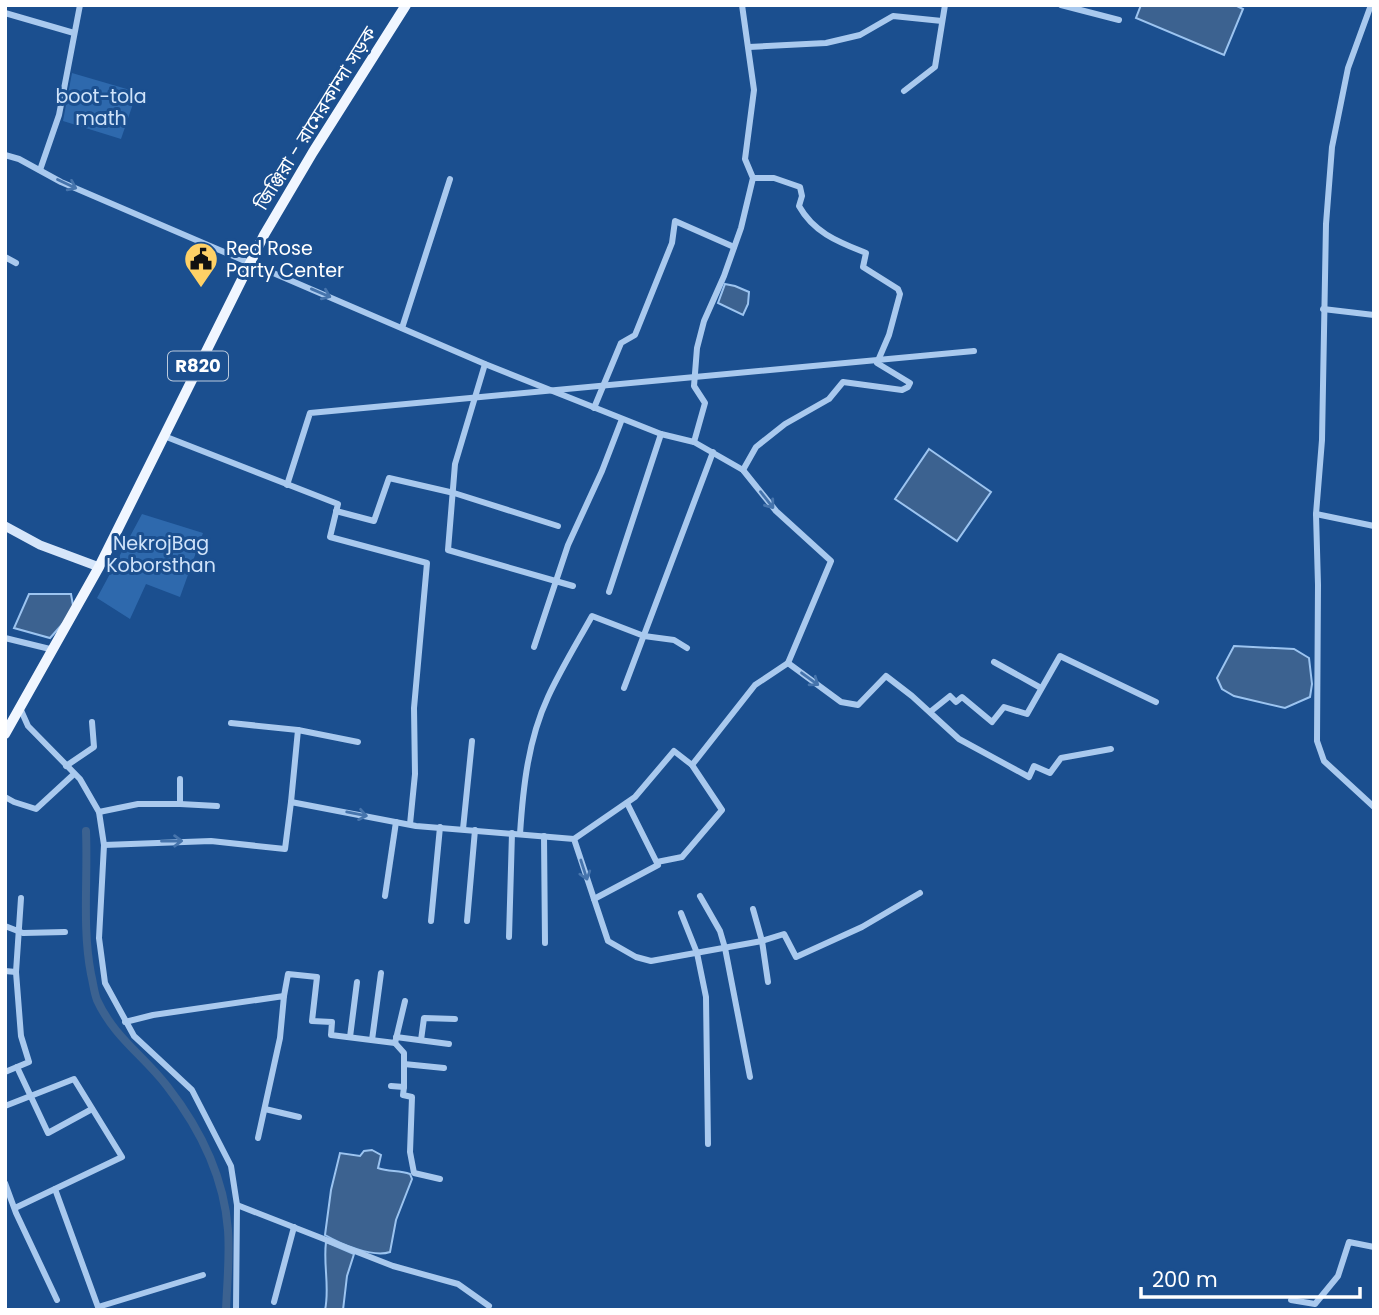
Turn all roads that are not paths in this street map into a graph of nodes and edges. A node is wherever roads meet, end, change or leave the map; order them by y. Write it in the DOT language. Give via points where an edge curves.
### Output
graph roads {
  1 [pos="80,5"];
  2 [pos="406,5"];
  3 [pos="742,5"];
  4 [pos="945,5"];
  5 [pos="1061,5"];
  6 [pos="1371,5"];
  7 [pos="5,13"];
  8 [pos="1119,20"];
  9 [pos="942,21"];
  10 [pos="74,33"];
  11 [pos="749,47"];
  12 [pos="904,91"];
  13 [pos="5,155"];
  14 [pos="40,170"];
  15 [pos="753,178"];
  16 [pos="450,179"];
  17 [pos="734,247"];
  18 [pos="5,257"];
  19 [pos="16,263"];
  20 [pos="250,263"];
  21 [pos="1323,310"];
  22 [pos="1374,316"];
  23 [pos="402,328"];
  24 [pos="974,351"];
  25 [pos="485,364"];
  26 [pos="594,408"];
  27 [pos="622,419"];
  28 [pos="661,434"];
  29 [pos="164,436"];
  30 [pos="694,442"];
  31 [pos="713,452"];
  32 [pos="743,470"];
  33 [pos="287,485"];
  34 [pos="454,493"];
  35 [pos="336,511"];
  36 [pos="1317,514"];
  37 [pos="5,526"];
  38 [pos="558,526"];
  39 [pos="1374,526"];
  40 [pos="99,567"];
  41 [pos="556,580"];
  42 [pos="573,586"];
  43 [pos="609,592"];
  44 [pos="644,636"];
  45 [pos="5,638"];
  46 [pos="534,647"];
  47 [pos="687,648"];
  48 [pos="54,650"];
  49 [pos="994,662"];
  50 [pos="788,663"];
  51 [pos="624,688"];
  52 [pos="1041,688"];
  53 [pos="1156,702"];
  54 [pos="20,707"];
  55 [pos="930,712"];
  56 [pos="92,722"];
  57 [pos="231,723"];
  58 [pos="298,730"];
  59 [pos="5,734"];
  60 [pos="472,741"];
  61 [pos="358,742"];
  62 [pos="1111,749"];
  63 [pos="692,765"];
  64 [pos="66,766"];
  65 [pos="74,774"];
  66 [pos="180,779"];
  67 [pos="5,797"];
  68 [pos="291,802"];
  69 [pos="626,803"];
  70 [pos="180,804"];
  71 [pos="217,806"];
  72 [pos="1374,807"];
  73 [pos="99,812"];
  74 [pos="396,822"];
  75 [pos="410,824"];
  76 [pos="440,827"];
  77 [pos="463,829"];
  78 [pos="475,830"];
  79 [pos="512,833"];
  80 [pos="520,834"];
  81 [pos="544,836"];
  82 [pos="574,839"];
  83 [pos="104,845"];
  84 [pos="657,862"];
  85 [pos="920,893"];
  86 [pos="385,896"];
  87 [pos="700,896"];
  88 [pos="21,898"];
  89 [pos="594,899"];
  90 [pos="753,909"];
  91 [pos="681,913"];
  92 [pos="431,920"];
  93 [pos="467,921"];
  94 [pos="5,926"];
  95 [pos="19,932"];
  96 [pos="65,932"];
  97 [pos="509,937"];
  98 [pos="762,941"];
  99 [pos="545,943"];
  100 [pos="725,948"];
  101 [pos="697,953"];
  102 [pos="5,971"];
  103 [pos="16,972"];
  104 [pos="381,973"];
  105 [pos="357,982"];
  106 [pos="768,982"];
  107 [pos="284,996"];
  108 [pos="405,1001"];
  109 [pos="455,1019"];
  110 [pos="125,1022"];
  111 [pos="350,1037"];
  112 [pos="372,1040"];
  113 [pos="395,1040"];
  114 [pos="421,1040"];
  115 [pos="449,1044"];
  116 [pos="404,1064"];
  117 [pos="17,1067"];
  118 [pos="444,1068"];
  119 [pos="5,1072"];
  120 [pos="750,1077"];
  121 [pos="391,1086"];
  122 [pos="404,1087"];
  123 [pos="30,1096"];
  124 [pos="5,1105"];
  125 [pos="92,1109"];
  126 [pos="265,1109"];
  127 [pos="299,1116"];
  128 [pos="258,1138"];
  129 [pos="708,1144"];
  130 [pos="440,1179"];
  131 [pos="5,1183"];
  132 [pos="55,1188"];
  133 [pos="237,1205"];
  134 [pos="15,1208"];
  135 [pos="294,1227"];
  136 [pos="1374,1247"];
  137 [pos="203,1275"];
  138 [pos="57,1300"];
  139 [pos="1292,1300"];
  140 [pos="274,1302"];
  141 [pos="489,1306"];
  142 [pos="236,1310"];
  1 -- 10 [label="street"];
  2 -- 20 [label="main road, জিঞ্জিরা - রামেরকান্দা সড়ক / R820" via="313,152"];
  3 -- 11 [label="street"];
  4 -- 9 [label="street"];
  5 -- 8 [label="street"];
  6 -- 21 [label="street" via="1348,68 1332,147"];
  7 -- 10 [label="street"];
  9 -- 11 [label="street" via="894,16 860,35 826,43"];
  9 -- 12 [label="street" via="934,67"];
  10 -- 14 [label="street" via="59,116"];
  11 -- 15 [label="street" via="754,90 745,159"];
  13 -- 14 [label="street"];
  14 -- 20 [label="street, one-way"];
  15 -- 17 [label="street"];
  15 -- 32 [label="street" via="775,178 800,187 799,206 805,217 832,239 866,253 863,267 898,289 893,321 877,363 910,383 902,390 843,382 829,399 756,447"];
  16 -- 23 [label="street"];
  17 -- 26 [label="street" via="675,221 672,243 635,335 621,343"];
  17 -- 30 [label="street" via="697,348 694,386 705,403"];
  18 -- 19 [label="street"];
  20 -- 23 [label="street, one-way"];
  20 -- 29 [label="main road, জিঞ্জিরা - রামেরকান্দা সড়ক / R820"];
  21 -- 22 [label="street"];
  21 -- 36 [label="street"];
  23 -- 25 [label="street"];
  24 -- 33 [label="street" via="310,413"];
  25 -- 26 [label="street"];
  25 -- 34 [label="street" via="455,464"];
  26 -- 27 [label="street"];
  27 -- 28 [label="street"];
  27 -- 41 [label="street"];
  28 -- 30 [label="street"];
  28 -- 43 [label="street"];
  29 -- 33 [label="street"];
  29 -- 40 [label="main road, জিঞ্জিরা - রামেরকান্দা সড়ক / R820"];
  30 -- 31 [label="street"];
  31 -- 32 [label="street"];
  31 -- 44 [label="street"];
  32 -- 50 [label="street, one-way" via="776,511 831,561"];
  33 -- 35 [label="street" via="338,504"];
  34 -- 35 [label="street" via="389,478 374,521"];
  34 -- 38 [label="street"];
  34 -- 41 [label="street" via="448,550"];
  35 -- 75 [label="street" via="330,537 427,563 414,708"];
  36 -- 39 [label="street"];
  36 -- 72 [label="street" via="1317,741 1324,761"];
  37 -- 40 [label="street"];
  40 -- 48 [label="main road, জিঞ্জিরা - রামেরকান্দা সড়ক / R820"];
  41 -- 42 [label="street"];
  41 -- 46 [label="street"];
  44 -- 47 [label="street" via="674,640"];
  44 -- 51 [label="street"];
  44 -- 80 [label="street" via="592,616 540,716 524,785"];
  45 -- 48 [label="street"];
  48 -- 54 [label="main road, জিঞ্জিরা - রামেরকান্দা সড়ক / R820"];
  49 -- 52 [label="street"];
  50 -- 55 [label="street, one-way" via="841,702 858,705 886,676"];
  50 -- 63 [label="street" via="755,685"];
  52 -- 53 [label="street" via="1060,656"];
  52 -- 55 [label="street" via="1027,714 1004,707 992,722 962,697 956,702 950,696"];
  54 -- 59 [label="main road, জিঞ্জিরা - রামেরকান্দা সড়ক / R820"];
  54 -- 64 [label="street" via="28,726"];
  55 -- 62 [label="street" via="959,739 1029,777 1034,766 1050,773 1061,758"];
  56 -- 64 [label="street" via="94,747"];
  57 -- 58 [label="street"];
  58 -- 61 [label="street"];
  58 -- 68 [label="street"];
  60 -- 77 [label="street"];
  63 -- 69 [label="street" via="674,751"];
  63 -- 84 [label="street" via="722,810 682,857"];
  64 -- 65 [label="street"];
  65 -- 67 [label="street" via="36,809"];
  65 -- 73 [label="street"];
  66 -- 70 [label="street"];
  68 -- 74 [label="street, one-way"];
  83 -- 68 [label="street, one-way" via="211,841 285,849"];
  69 -- 82 [label="street"];
  69 -- 84 [label="street"];
  70 -- 71 [label="street"];
  70 -- 73 [label="street" via="138,804"];
  73 -- 83 [label="street"];
  74 -- 75 [label="street"];
  74 -- 86 [label="street"];
  75 -- 76 [label="street"];
  76 -- 77 [label="street"];
  76 -- 92 [label="street"];
  77 -- 78 [label="street"];
  78 -- 79 [label="street"];
  78 -- 93 [label="street"];
  79 -- 80 [label="street"];
  79 -- 97 [label="street"];
  80 -- 81 [label="street"];
  81 -- 82 [label="street"];
  81 -- 99 [label="street"];
  82 -- 89 [label="street, one-way"];
  83 -- 110 [label="street" via="99,939 105,983"];
  84 -- 89 [label="street"];
  85 -- 98 [label="street" via="862,927 796,957 783,934"];
  87 -- 100 [label="street"];
  88 -- 95 [label="street"];
  89 -- 101 [label="street" via="608,941 636,957 651,961"];
  90 -- 98 [label="street"];
  91 -- 101 [label="street"];
  94 -- 95 [label="street"];
  95 -- 96 [label="street"];
  95 -- 103 [label="street"];
  98 -- 100 [label="street"];
  98 -- 106 [label="street"];
  100 -- 101 [label="street"];
  100 -- 120 [label="street"];
  101 -- 129 [label="street" via="706,997"];
  102 -- 103 [label="street"];
  103 -- 117 [label="street" via="21,1036 29,1062"];
  104 -- 112 [label="street"];
  105 -- 111 [label="street"];
  107 -- 110 [label="street"];
  107 -- 111 [label="street" via="288,974 317,977 312,1021 332,1022 331,1035"];
  107 -- 126 [label="street"];
  108 -- 113 [label="street"];
  109 -- 114 [label="street" via="424,1018"];
  110 -- 133 [label="street" via="192,1090 231,1166"];
  111 -- 112 [label="street"];
  112 -- 113 [label="street"];
  113 -- 114 [label="street"];
  113 -- 116 [label="street" via="404,1053"];
  114 -- 115 [label="street"];
  116 -- 118 [label="street"];
  116 -- 122 [label="street"];
  117 -- 119 [label="street"];
  117 -- 123 [label="street"];
  121 -- 122 [label="street"];
  122 -- 130 [label="street" via="403,1095 412,1097 414,1173"];
  123 -- 124 [label="street"];
  123 -- 125 [label="street" via="74,1079"];
  123 -- 125 [label="street" via="48,1133"];
  125 -- 132 [label="street" via="121,1157"];
  126 -- 127 [label="street"];
  126 -- 128 [label="street"];
  131 -- 134 [label="street"];
  132 -- 134 [label="street"];
  132 -- 137 [label="street" via="99,1307"];
  133 -- 135 [label="street"];
  133 -- 142 [label="street"];
  134 -- 138 [label="street"];
  135 -- 140 [label="street"];
  135 -- 141 [label="street" via="393,1266 458,1283"];
  136 -- 139 [label="street" via="1349,1241 1338,1276 1315,1304"];
}
